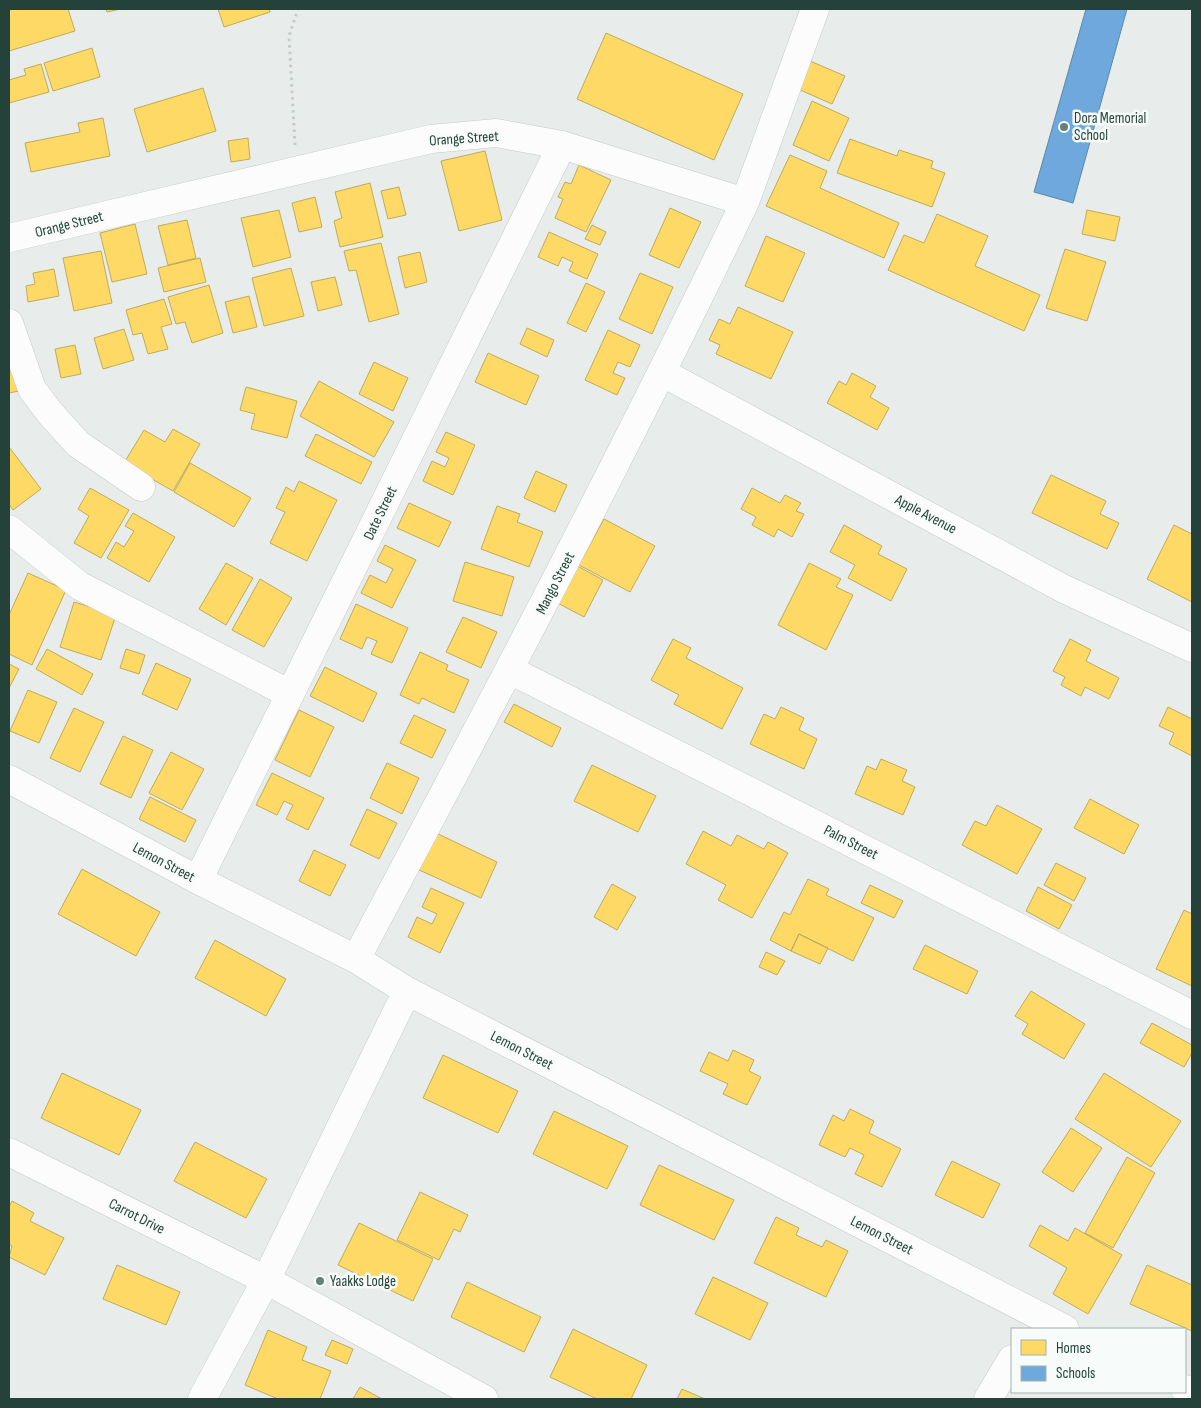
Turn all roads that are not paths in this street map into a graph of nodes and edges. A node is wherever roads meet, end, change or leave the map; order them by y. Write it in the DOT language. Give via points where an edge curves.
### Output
graph roads {
  1 [pos="814,9"];
  2 [pos="562,145"];
  3 [pos="745,202"];
  4 [pos="9,238"];
  5 [pos="9,323"];
  6 [pos="663,373"];
  7 [pos="141,487"];
  8 [pos="9,529"];
  9 [pos="1192,648"];
  10 [pos="510,670"];
  11 [pos="290,694"];
  12 [pos="9,779"];
  13 [pos="198,880"];
  14 [pos="356,959"];
  15 [pos="407,991"];
  16 [pos="1192,1015"];
  17 [pos="9,1152"];
  18 [pos="266,1280"];
  19 [pos="1034,1322"];
  20 [pos="1061,1328"];
  21 [pos="1011,1361"];
  22 [pos="202,1399"];
  23 [pos="484,1399"];
  24 [pos="988,1399"];
  1 -- 3 [label="street"];
  2 -- 3 [label="street, Orange Street"];
  2 -- 4 [label="street, Orange Street" via="496,133 431,139"];
  2 -- 11 [label="street, Date Street"];
  3 -- 6 [label="street, Mango Street"];
  5 -- 7 [label="street" via="32,390 50,413 78,444"];
  6 -- 9 [label="street, Apple Avenue" via="1064,589"];
  6 -- 10 [label="street, Mango Street"];
  8 -- 11 [label="street" via="80,586"];
  10 -- 14 [label="street, Mango Street"];
  10 -- 16 [label="street, Palm Street"];
  11 -- 13 [label="street, Date Street"];
  12 -- 13 [label="street, Lemon Street"];
  13 -- 14 [label="street, Lemon Street"];
  14 -- 15 [label="street, Lemon Street"];
  15 -- 18 [label="street"];
  15 -- 19 [label="street, Lemon Street"];
  17 -- 18 [label="street, Carrot Drive"];
  18 -- 22 [label="street"];
  18 -- 23 [label="street, Carrot Drive"];
  19 -- 20 [label="street, Lemon Street"];
  21 -- 24 [label="street"];
}
